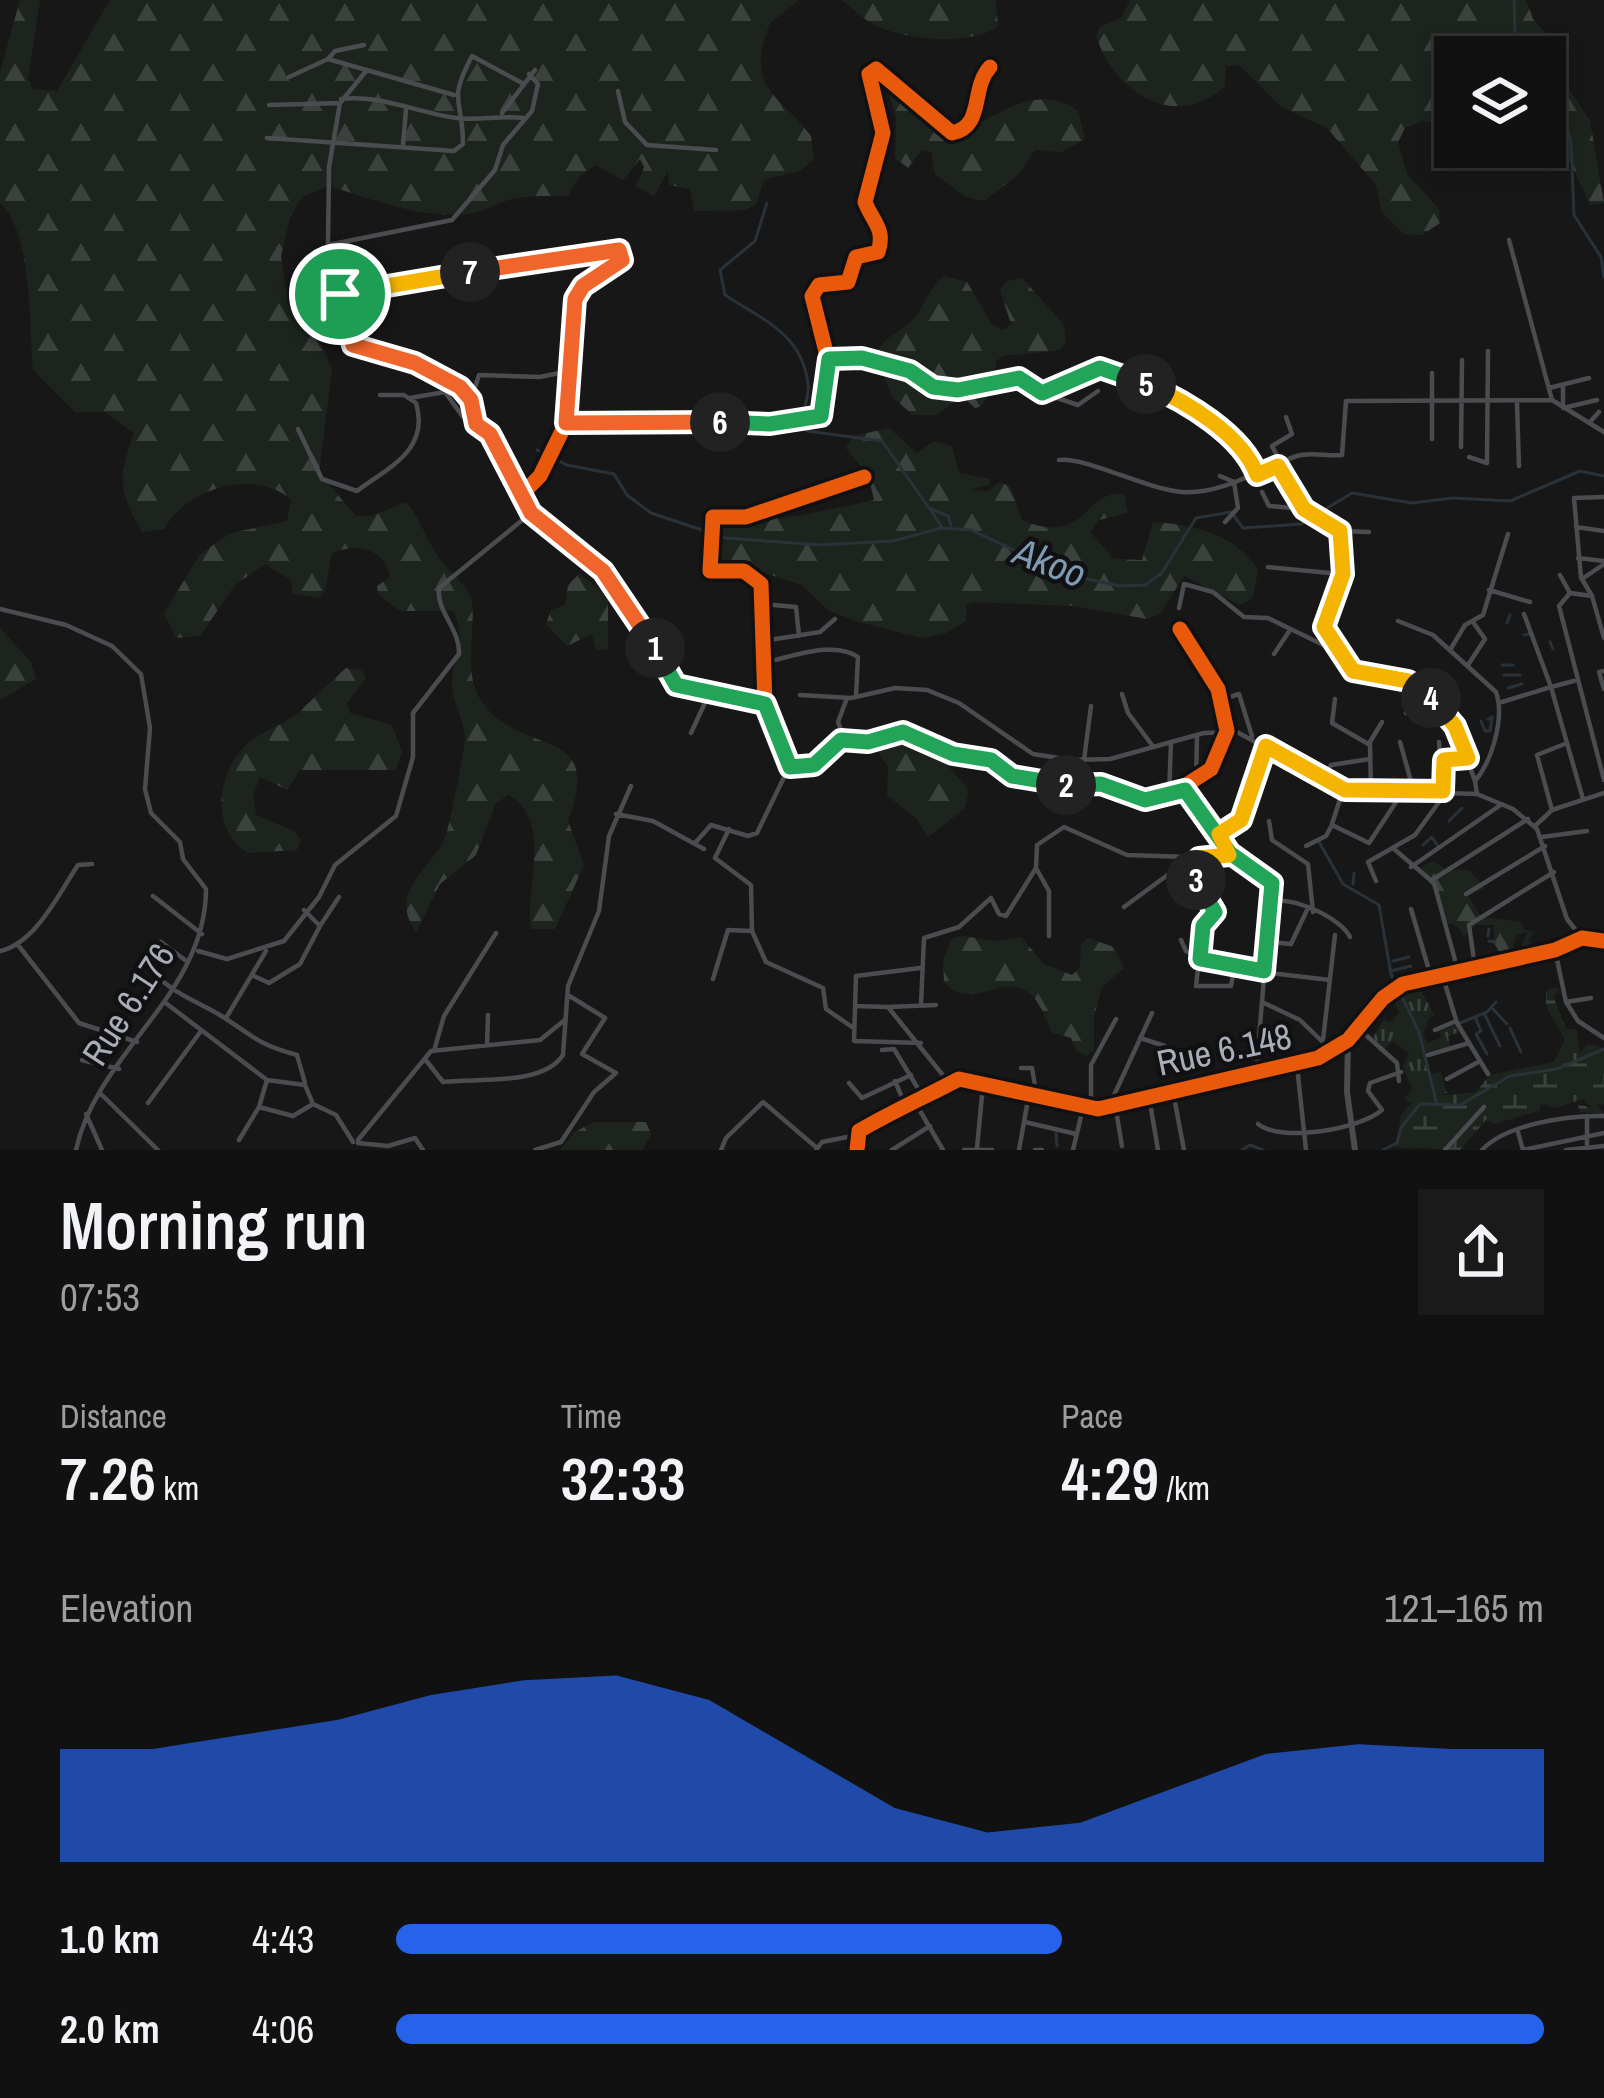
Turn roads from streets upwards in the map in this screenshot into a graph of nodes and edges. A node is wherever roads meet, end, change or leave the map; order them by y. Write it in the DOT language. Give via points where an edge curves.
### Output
graph roads {
  1 [pos="364,45"];
  2 [pos="328,59"];
  3 [pos="990,68"];
  4 [pos="367,70"];
  5 [pos="290,77"];
  6 [pos="522,83"];
  7 [pos="618,92"];
  8 [pos="454,95"];
  9 [pos="340,101"];
  10 [pos="269,105"];
  11 [pos="406,109"];
  12 [pos="501,113"];
  13 [pos="462,119"];
  14 [pos="526,119"];
  15 [pos="267,139"];
  16 [pos="335,142"];
  17 [pos="403,145"];
  18 [pos="716,150"];
  19 [pos="1509,240"];
  20 [pos="328,244"];
  21 [pos="340,294"];
  22 [pos="1488,351"];
  23 [pos="829,359"];
  24 [pos="1462,361"];
  25 [pos="569,370"];
  26 [pos="1432,374"];
  27 [pos="1589,378"];
  28 [pos="1563,385"];
  29 [pos="1549,388"];
  30 [pos="1098,391"];
  31 [pos="1042,393"];
  32 [pos="380,394"];
  33 [pos="410,398"];
  34 [pos="471,400"];
  35 [pos="1552,400"];
  36 [pos="1597,400"];
  37 [pos="1432,402"];
  38 [pos="1461,402"];
  39 [pos="1490,402"];
  40 [pos="1517,403"];
  41 [pos="1563,408"];
  42 [pos="1599,412"];
  43 [pos="1286,417"];
  44 [pos="566,423"];
  45 [pos="1589,423"];
  46 [pos="476,424"];
  47 [pos="298,429"];
  48 [pos="1604,432"];
  49 [pos="1432,439"];
  50 [pos="1460,447"];
  51 [pos="1468,457"];
  52 [pos="1059,460"];
  53 [pos="1278,466"];
  54 [pos="1519,466"];
  55 [pos="1257,475"];
  56 [pos="1220,476"];
  57 [pos="864,477"];
  58 [pos="1234,482"];
  59 [pos="1262,492"];
  60 [pos="1304,493"];
  61 [pos="520,496"];
  62 [pos="1604,497"];
  63 [pos="1297,498"];
  64 [pos="1269,506"];
  65 [pos="1260,508"];
  66 [pos="1304,509"];
  67 [pos="531,513"];
  68 [pos="1225,522"];
  69 [pos="1576,527"];
  70 [pos="1340,531"];
  71 [pos="1370,532"];
  72 [pos="1604,532"];
  73 [pos="1508,534"];
  74 [pos="1578,558"];
  75 [pos="1604,562"];
  76 [pos="1268,567"];
  77 [pos="1343,574"];
  78 [pos="1560,575"];
  79 [pos="1582,579"];
  80 [pos="1489,590"];
  81 [pos="1570,593"];
  82 [pos="1592,596"];
  83 [pos="1530,602"];
  84 [pos="761,604"];
  85 [pos="0,608"];
  86 [pos="1179,608"];
  87 [pos="1524,614"];
  88 [pos="835,620"];
  89 [pos="1398,621"];
  90 [pos="1473,622"];
  91 [pos="1180,629"];
  92 [pos="1290,631"];
  93 [pos="799,635"];
  94 [pos="1604,638"];
  95 [pos="763,641"];
  96 [pos="1450,650"];
  97 [pos="1338,652"];
  98 [pos="1274,654"];
  99 [pos="765,662"];
  100 [pos="1468,665"];
  101 [pos="1602,671"];
  102 [pos="1577,680"];
  103 [pos="1551,687"];
  104 [pos="1604,688"];
  105 [pos="709,694"];
  106 [pos="1122,694"];
  107 [pos="1426,694"];
  108 [pos="800,695"];
  109 [pos="856,696"];
  110 [pos="847,698"];
  111 [pos="1335,699"];
  112 [pos="1221,700"];
  113 [pos="1500,703"];
  114 [pos="765,704"];
  115 [pos="1091,706"];
  116 [pos="1406,713"];
  117 [pos="1382,722"];
  118 [pos="1226,731"];
  119 [pos="691,733"];
  120 [pos="1197,735"];
  121 [pos="1252,736"];
  122 [pos="844,740"];
  123 [pos="1171,742"];
  124 [pos="1369,742"];
  125 [pos="1400,742"];
  126 [pos="1439,742"];
  127 [pos="1567,743"];
  128 [pos="1266,746"];
  129 [pos="1154,747"];
  130 [pos="1468,758"];
  131 [pos="1371,759"];
  132 [pos="1084,760"];
  133 [pos="1444,760"];
  134 [pos="789,767"];
  135 [pos="1320,780"];
  136 [pos="1604,780"];
  137 [pos="1474,781"];
  138 [pos="1196,783"];
  139 [pos="632,786"];
  140 [pos="1185,790"];
  141 [pos="1343,790"];
  142 [pos="1445,791"];
  143 [pos="1414,792"];
  144 [pos="1371,793"];
  145 [pos="1402,793"];
  146 [pos="1604,793"];
  147 [pos="1477,794"];
  148 [pos="1169,796"];
  149 [pos="1583,799"];
  150 [pos="1502,804"];
  151 [pos="1552,810"];
  152 [pos="616,814"];
  153 [pos="1528,819"];
  154 [pos="1269,821"];
  155 [pos="1332,825"];
  156 [pos="1535,826"];
  157 [pos="729,830"];
  158 [pos="1587,831"];
  159 [pos="1219,834"];
  160 [pos="1542,837"];
  161 [pos="695,843"];
  162 [pos="1545,845"];
  163 [pos="1306,846"];
  164 [pos="704,849"];
  165 [pos="1394,850"];
  166 [pos="1230,853"];
  167 [pos="1195,857"];
  168 [pos="92,864"];
  169 [pos="1411,867"];
  170 [pos="1036,868"];
  171 [pos="1554,872"];
  172 [pos="1376,881"];
  173 [pos="1432,881"];
  174 [pos="1466,894"];
  175 [pos="153,896"];
  176 [pos="339,897"];
  177 [pos="1271,902"];
  178 [pos="1124,907"];
  179 [pos="1411,909"];
  180 [pos="304,910"];
  181 [pos="1310,911"];
  182 [pos="320,926"];
  183 [pos="752,931"];
  184 [pos="496,933"];
  185 [pos="202,934"];
  186 [pos="1335,935"];
  187 [pos="1049,936"];
  188 [pos="1350,937"];
  189 [pos="1582,938"];
  190 [pos="1180,940"];
  191 [pos="1604,941"];
  192 [pos="161,942"];
  193 [pos="1268,942"];
  194 [pos="18,945"];
  195 [pos="196,950"];
  196 [pos="1556,950"];
  197 [pos="0,951"];
  198 [pos="266,951"];
  199 [pos="1200,959"];
  200 [pos="186,961"];
  201 [pos="1475,967"];
  202 [pos="920,968"];
  203 [pos="1234,969"];
  204 [pos="1264,971"];
  205 [pos="1458,971"];
  206 [pos="154,974"];
  207 [pos="1442,974"];
  208 [pos="254,976"];
  209 [pos="1431,977"];
  210 [pos="713,979"];
  211 [pos="1330,980"];
  212 [pos="174,993"];
  213 [pos="568,995"];
  214 [pos="1591,998"];
  215 [pos="1262,1002"];
  216 [pos="1566,1002"];
  217 [pos="167,1004"];
  218 [pos="921,1004"];
  219 [pos="936,1005"];
  220 [pos="855,1006"];
  221 [pos="888,1006"];
  222 [pos="1152,1013"];
  223 [pos="488,1015"];
  224 [pos="566,1018"];
  225 [pos="225,1019"];
  226 [pos="1116,1019"];
  227 [pos="1456,1021"];
  228 [pos="852,1027"];
  229 [pos="1357,1027"];
  230 [pos="201,1030"];
  231 [pos="1435,1030"];
  232 [pos="1140,1038"];
  233 [pos="1604,1038"];
  234 [pos="1323,1040"];
  235 [pos="1348,1040"];
  236 [pos="137,1042"];
  237 [pos="920,1043"];
  238 [pos="1469,1043"];
  239 [pos="1165,1046"];
  240 [pos="486,1047"];
  241 [pos="882,1050"];
  242 [pos="1332,1051"];
  243 [pos="434,1052"];
  244 [pos="1428,1055"];
  245 [pos="425,1058"];
  246 [pos="82,1060"];
  247 [pos="1480,1061"];
  248 [pos="1297,1066"];
  249 [pos="1022,1068"];
  250 [pos="119,1070"];
  251 [pos="1256,1072"];
  252 [pos="1401,1072"];
  253 [pos="1487,1074"];
  254 [pos="911,1075"];
  255 [pos="1447,1079"];
  256 [pos="267,1080"];
  257 [pos="895,1081"];
  258 [pos="1400,1081"];
  259 [pos="849,1083"];
  260 [pos="950,1084"];
  261 [pos="305,1085"];
  262 [pos="983,1085"];
  263 [pos="1173,1091"];
  264 [pos="101,1094"];
  265 [pos="1029,1094"];
  266 [pos="1149,1096"];
  267 [pos="926,1100"];
  268 [pos="1064,1102"];
  269 [pos="148,1103"];
  270 [pos="916,1103"];
  271 [pos="313,1104"];
  272 [pos="1112,1105"];
  273 [pos="259,1107"];
  274 [pos="905,1107"];
  275 [pos="1484,1107"];
  276 [pos="1087,1108"];
  277 [pos="86,1114"];
  278 [pos="1587,1116"];
  279 [pos="1604,1116"];
  280 [pos="1025,1122"];
  281 [pos="1258,1124"];
  282 [pos="1351,1124"];
  283 [pos="930,1126"];
  284 [pos="1303,1130"];
  285 [pos="1518,1132"];
  286 [pos="1587,1132"];
  287 [pos="1604,1133"];
  288 [pos="1076,1134"];
  289 [pos="857,1135"];
  290 [pos="239,1140"];
  291 [pos="357,1144"];
  292 [pos="1587,1145"];
  293 [pos="1122,1146"];
  294 [pos="1604,1146"];
  295 [pos="977,1148"];
  296 [pos="817,1149"];
  297 [pos="76,1150"];
  298 [pos="103,1150"];
  299 [pos="158,1150"];
  300 [pos="346,1150"];
  301 [pos="423,1150"];
  302 [pos="535,1150"];
  303 [pos="721,1150"];
  304 [pos="857,1150"];
  305 [pos="892,1150"];
  306 [pos="943,1150"];
  307 [pos="964,1150"];
  308 [pos="992,1150"];
  309 [pos="1019,1150"];
  310 [pos="1073,1150"];
  311 [pos="1158,1150"];
  312 [pos="1184,1150"];
  313 [pos="1306,1150"];
  314 [pos="1355,1150"];
  315 [pos="1445,1150"];
  316 [pos="1482,1150"];
  317 [pos="1523,1150"];
  318 [pos="1566,1150"];
  1 -- 2 [label="street"];
  2 -- 4 [label="street"];
  2 -- 5 [label="street"];
  3 -- 23 [label="street" via="975,90 969,125 952,133 893,78 876,69 869,74 883,133 865,202 881,243 878,252 856,257 848,282 819,285 812,296"];
  4 -- 8 [label="street"];
  4 -- 9 [label="street"];
  6 -- 8 [label="street" via="476,54"];
  6 -- 12 [label="street"];
  6 -- 14 [label="street" via="532,72 538,84"];
  7 -- 18 [label="street" via="625,122 647,145"];
  8 -- 13 [label="street"];
  9 -- 10 [label="street"];
  9 -- 11 [label="street"];
  9 -- 16 [label="street"];
  11 -- 13 [label="street"];
  11 -- 17 [label="street"];
  12 -- 13 [label="street"];
  12 -- 14 [label="street"];
  13 -- 17 [label="street" via="458,151"];
  14 -- 20 [label="street" via="452,220"];
  15 -- 16 [label="street"];
  16 -- 17 [label="street"];
  16 -- 20 [label="street"];
  19 -- 29 [label="street"];
  20 -- 21 [label="street"];
  21 -- 25 [label="street" via="619,250 617,266 578,292"];
  21 -- 34 [label="street" via="353,345 415,363"];
  22 -- 39 [label="street"];
  23 -- 31 [label="street" via="862,358 910,371 933,387 1019,378"];
  23 -- 44 [label="street" via="826,406 815,419"];
  24 -- 38 [label="street"];
  25 -- 34 [label="street" via="479,375"];
  25 -- 44 [label="street"];
  26 -- 37 [label="street"];
  27 -- 28 [label="street"];
  28 -- 29 [label="street"];
  28 -- 41 [label="street"];
  29 -- 35 [label="street"];
  30 -- 31 [label="street" via="1078,405"];
  31 -- 55 [label="street" via="1091,368 1124,374 1192,407 1246,452"];
  32 -- 33 [label="street"];
  33 -- 46 [label="street" via="445,392"];
  33 -- 47 [label="street" via="418,407 416,440 405,458 357,491 322,478"];
  34 -- 46 [label="street"];
  35 -- 40 [label="street"];
  35 -- 41 [label="street"];
  36 -- 41 [label="street"];
  37 -- 38 [label="street"];
  37 -- 49 [label="street"];
  37 -- 53 [label="street" via="1346,401 1342,455 1303,455"];
  38 -- 39 [label="street"];
  38 -- 50 [label="street"];
  39 -- 40 [label="street"];
  39 -- 51 [label="street" via="1487,463"];
  40 -- 54 [label="street"];
  41 -- 45 [label="street"];
  42 -- 45 [label="street"];
  43 -- 53 [label="street" via="1292,434 1272,446"];
  44 -- 61 [label="street" via="540,476"];
  45 -- 48 [label="street"];
  46 -- 61 [label="street" via="499,448"];
  52 -- 58 [label="street" via="1158,488"];
  53 -- 55 [label="street"];
  53 -- 63 [label="street"];
  55 -- 58 [label="street"];
  56 -- 58 [label="street"];
  57 -- 84 [label="street" via="746,517 713,517 709,569 754,575"];
  58 -- 68 [label="street" via="1238,508"];
  59 -- 64 [label="street"];
  60 -- 63 [label="street"];
  61 -- 67 [label="street"];
  62 -- 69 [label="street" via="1574,496"];
  63 -- 66 [label="street"];
  64 -- 65 [label="street"];
  64 -- 66 [label="street"];
  66 -- 70 [label="street"];
  67 -- 105 [label="street" via="603,571 669,679"];
  67 -- 180 [label="street" via="442,582 438,602 458,653 413,713 402,806 334,865"];
  69 -- 72 [label="street"];
  69 -- 74 [label="street"];
  70 -- 71 [label="street"];
  70 -- 77 [label="street"];
  73 -- 80 [label="street"];
  74 -- 75 [label="street"];
  74 -- 79 [label="street"];
  75 -- 79 [label="street"];
  76 -- 77 [label="street"];
  77 -- 97 [label="street" via="1323,624"];
  78 -- 81 [label="street"];
  79 -- 82 [label="street"];
  80 -- 83 [label="street"];
  80 -- 90 [label="street"];
  81 -- 82 [label="street"];
  81 -- 102 [label="street" via="1559,606"];
  82 -- 94 [label="street"];
  84 -- 93 [label="street" via="796,607"];
  84 -- 95 [label="street"];
  85 -- 185 [label="street, Rue 6.176" via="112,646 141,674 150,728 145,789 151,813 180,842 206,889"];
  86 -- 92 [label="street" via="1188,584 1240,615"];
  87 -- 103 [label="street"];
  88 -- 93 [label="street"];
  89 -- 96 [label="street"];
  90 -- 96 [label="street"];
  90 -- 100 [label="street" via="1485,640"];
  91 -- 112 [label="street"];
  92 -- 97 [label="street"];
  92 -- 98 [label="street"];
  93 -- 95 [label="street"];
  95 -- 99 [label="street"];
  96 -- 100 [label="street"];
  97 -- 107 [label="street" via="1353,671 1408,681"];
  99 -- 109 [label="street" via="852,652"];
  99 -- 114 [label="street"];
  100 -- 113 [label="street"];
  101 -- 102 [label="street"];
  101 -- 104 [label="street"];
  102 -- 103 [label="street"];
  102 -- 136 [label="street"];
  103 -- 113 [label="street"];
  103 -- 127 [label="street"];
  105 -- 114 [label="street"];
  105 -- 119 [label="street"];
  106 -- 129 [label="street"];
  107 -- 116 [label="street"];
  107 -- 130 [label="street" via="1455,726"];
  108 -- 110 [label="street"];
  109 -- 110 [label="street"];
  109 -- 132 [label="street" via="903,687 934,692 1033,754"];
  110 -- 122 [label="street" via="838,722"];
  111 -- 124 [label="street" via="1332,723"];
  112 -- 118 [label="street"];
  112 -- 121 [label="street" via="1239,694"];
  113 -- 137 [label="street" via="1487,765"];
  114 -- 134 [label="street"];
  115 -- 132 [label="street"];
  117 -- 124 [label="street"];
  118 -- 120 [label="street"];
  118 -- 121 [label="street"];
  118 -- 138 [label="street" via="1215,763"];
  120 -- 123 [label="street"];
  120 -- 138 [label="street"];
  121 -- 128 [label="street"];
  122 -- 134 [label="street" via="814,765"];
  122 -- 148 [label="street" via="903,732 991,760 1016,777 1101,784 1136,799"];
  123 -- 129 [label="street"];
  123 -- 148 [label="street"];
  124 -- 131 [label="street"];
  125 -- 143 [label="street"];
  126 -- 133 [label="street"];
  127 -- 149 [label="street"];
  127 -- 151 [label="street" via="1537,755"];
  128 -- 135 [label="street"];
  128 -- 159 [label="street" via="1241,820"];
  129 -- 132 [label="street"];
  130 -- 133 [label="street"];
  130 -- 137 [label="street"];
  131 -- 135 [label="street" via="1328,766"];
  131 -- 144 [label="street"];
  133 -- 142 [label="street"];
  134 -- 157 [label="street" via="757,833"];
  135 -- 141 [label="street"];
  137 -- 147 [label="street"];
  138 -- 140 [label="street"];
  139 -- 152 [label="street"];
  140 -- 148 [label="street"];
  140 -- 159 [label="street"];
  141 -- 144 [label="street"];
  141 -- 155 [label="street"];
  142 -- 143 [label="street"];
  142 -- 147 [label="street"];
  142 -- 165 [label="street" via="1425,825"];
  143 -- 145 [label="street"];
  144 -- 145 [label="street"];
  145 -- 155 [label="street" via="1369,843"];
  146 -- 149 [label="street"];
  147 -- 150 [label="street"];
  149 -- 151 [label="street"];
  150 -- 153 [label="street"];
  150 -- 169 [label="street"];
  151 -- 156 [label="street"];
  152 -- 161 [label="street" via="652,820"];
  152 -- 213 [label="street" via="599,911"];
  153 -- 156 [label="street"];
  153 -- 173 [label="street"];
  154 -- 181 [label="street" via="1272,840 1308,864"];
  155 -- 163 [label="street"];
  156 -- 160 [label="street"];
  157 -- 161 [label="street" via="711,825"];
  157 -- 183 [label="street" via="715,858 751,885"];
  158 -- 160 [label="street"];
  159 -- 166 [label="street"];
  160 -- 162 [label="street"];
  161 -- 164 [label="street"];
  162 -- 171 [label="street"];
  162 -- 174 [label="street"];
  165 -- 169 [label="street"];
  165 -- 172 [label="street" via="1368,862"];
  166 -- 167 [label="street"];
  166 -- 177 [label="street" via="1271,880"];
  167 -- 170 [label="street" via="1127,855 1064,827 1037,844"];
  167 -- 178 [label="street"];
  167 -- 199 [label="street" via="1196,880 1215,912 1203,926"];
  168 -- 194 [label="street" via="78,865"];
  169 -- 173 [label="street"];
  170 -- 187 [label="street" via="1049,891"];
  170 -- 202 [label="street" via="1006,916 992,898 959,927 924,938"];
  171 -- 189 [label="street" via="1567,919"];
  171 -- 201 [label="street" via="1469,925"];
  173 -- 205 [label="street"];
  175 -- 185 [label="street"];
  176 -- 182 [label="street"];
  177 -- 181 [label="street"];
  177 -- 193 [label="street"];
  179 -- 209 [label="street"];
  180 -- 182 [label="street"];
  180 -- 198 [label="street" via="286,939"];
  181 -- 188 [label="street" via="1340,921"];
  181 -- 193 [label="street" via="1291,944"];
  182 -- 208 [label="street" via="300,964 269,983"];
  183 -- 210 [label="street" via="728,930"];
  183 -- 228 [label="street" via="766,962 823,988 826,1009"];
  184 -- 243 [label="street" via="444,1016"];
  185 -- 195 [label="street, Rue 6.176"];
  186 -- 211 [label="street"];
  189 -- 191 [label="street"];
  189 -- 196 [label="street, Rue 6.148"];
  190 -- 199 [label="street"];
  192 -- 200 [label="street"];
  193 -- 204 [label="street"];
  194 -- 197 [label="street"];
  194 -- 236 [label="street" via="79,1023"];
  195 -- 198 [label="street" via="225,959"];
  195 -- 200 [label="street, Rue 6.176"];
  196 -- 201 [label="street, Rue 6.148"];
  196 -- 216 [label="street"];
  198 -- 208 [label="street"];
  199 -- 203 [label="street"];
  199 -- 203 [label="street" via="1199,988 1231,986"];
  200 -- 212 [label="street, Rue 6.176"];
  201 -- 205 [label="street, Rue 6.148"];
  202 -- 218 [label="street"];
  202 -- 220 [label="street" via="856,976"];
  203 -- 204 [label="street"];
  204 -- 211 [label="street"];
  204 -- 215 [label="street"];
  205 -- 207 [label="street, Rue 6.148"];
  206 -- 212 [label="street"];
  207 -- 209 [label="street, Rue 6.148"];
  207 -- 227 [label="street"];
  208 -- 225 [label="street"];
  209 -- 229 [label="street, Rue 6.148" via="1396,988"];
  211 -- 234 [label="street"];
  212 -- 217 [label="street, Rue 6.176"];
  212 -- 225 [label="street"];
  213 -- 224 [label="street"];
  213 -- 302 [label="street" via="605,1018 582,1054 616,1073 561,1142"];
  214 -- 216 [label="street"];
  215 -- 234 [label="street"];
  215 -- 251 [label="street"];
  216 -- 233 [label="street"];
  217 -- 230 [label="street"];
  217 -- 236 [label="street, Rue 6.176"];
  218 -- 219 [label="street"];
  218 -- 221 [label="street"];
  220 -- 221 [label="street"];
  220 -- 228 [label="street"];
  221 -- 237 [label="street"];
  222 -- 232 [label="street"];
  223 -- 240 [label="street"];
  224 -- 240 [label="street" via="540,1040"];
  224 -- 245 [label="street" via="562,1055 536,1075 443,1082"];
  225 -- 261 [label="street" via="251,1041 297,1055"];
  226 -- 276 [label="street" via="1091,1065"];
  227 -- 231 [label="street"];
  227 -- 238 [label="street"];
  228 -- 237 [label="street" via="854,1041"];
  229 -- 235 [label="street, Rue 6.148"];
  229 -- 252 [label="street"];
  230 -- 256 [label="street"];
  230 -- 269 [label="street"];
  232 -- 239 [label="street"];
  232 -- 272 [label="street"];
  234 -- 242 [label="street"];
  235 -- 242 [label="street, Rue 6.148"];
  235 -- 282 [label="street"];
  236 -- 250 [label="street, Rue 6.176"];
  237 -- 260 [label="street"];
  238 -- 244 [label="street"];
  238 -- 247 [label="street"];
  240 -- 243 [label="street"];
  241 -- 254 [label="street" via="894,1049"];
  242 -- 248 [label="street, Rue 6.148"];
  243 -- 245 [label="street"];
  245 -- 291 [label="street"];
  246 -- 250 [label="street"];
  247 -- 253 [label="street"];
  247 -- 255 [label="street"];
  248 -- 251 [label="street, Rue 6.148"];
  248 -- 284 [label="street"];
  249 -- 268 [label="street" via="1032,1068 1035,1086"];
  250 -- 264 [label="street, Rue 6.176"];
  251 -- 263 [label="street, Rue 6.148"];
  252 -- 258 [label="street"];
  252 -- 282 [label="street" via="1370,1083 1382,1112"];
  254 -- 257 [label="street"];
  254 -- 267 [label="street"];
  256 -- 261 [label="street"];
  256 -- 273 [label="street"];
  257 -- 259 [label="street" via="862,1098"];
  257 -- 274 [label="street"];
  260 -- 262 [label="street, Rue 6.148"];
  260 -- 267 [label="street"];
  261 -- 271 [label="street"];
  262 -- 265 [label="street, Rue 6.148"];
  262 -- 295 [label="street"];
  263 -- 266 [label="street, Rue 6.148"];
  263 -- 312 [label="street"];
  264 -- 277 [label="street, Rue 6.176"];
  264 -- 299 [label="street"];
  265 -- 268 [label="street, Rue 6.148"];
  265 -- 280 [label="street"];
  266 -- 272 [label="street, Rue 6.148"];
  266 -- 311 [label="street"];
  267 -- 270 [label="street"];
  268 -- 276 [label="street, Rue 6.148"];
  270 -- 274 [label="street"];
  270 -- 283 [label="street"];
  271 -- 273 [label="street" via="293,1116"];
  271 -- 291 [label="street" via="339,1118"];
  272 -- 276 [label="street, Rue 6.148"];
  272 -- 293 [label="street"];
  273 -- 290 [label="street"];
  274 -- 289 [label="street"];
  275 -- 315 [label="street"];
  276 -- 288 [label="street"];
  277 -- 297 [label="street, Rue 6.176"];
  277 -- 298 [label="street"];
  278 -- 279 [label="street"];
  278 -- 285 [label="street"];
  278 -- 286 [label="street"];
  280 -- 288 [label="street"];
  280 -- 309 [label="street"];
  281 -- 284 [label="street"];
  282 -- 284 [label="street"];
  282 -- 314 [label="street"];
  283 -- 305 [label="street"];
  283 -- 306 [label="street"];
  284 -- 313 [label="street"];
  285 -- 316 [label="street"];
  285 -- 317 [label="street"];
  286 -- 287 [label="street"];
  286 -- 292 [label="street"];
  286 -- 317 [label="street"];
  288 -- 310 [label="street"];
  289 -- 296 [label="street"];
  289 -- 304 [label="street"];
  291 -- 300 [label="street"];
  291 -- 301 [label="street" via="416,1138"];
  292 -- 294 [label="street"];
  292 -- 318 [label="street"];
  295 -- 307 [label="street"];
  295 -- 308 [label="street"];
  296 -- 303 [label="street" via="763,1102"];
}
